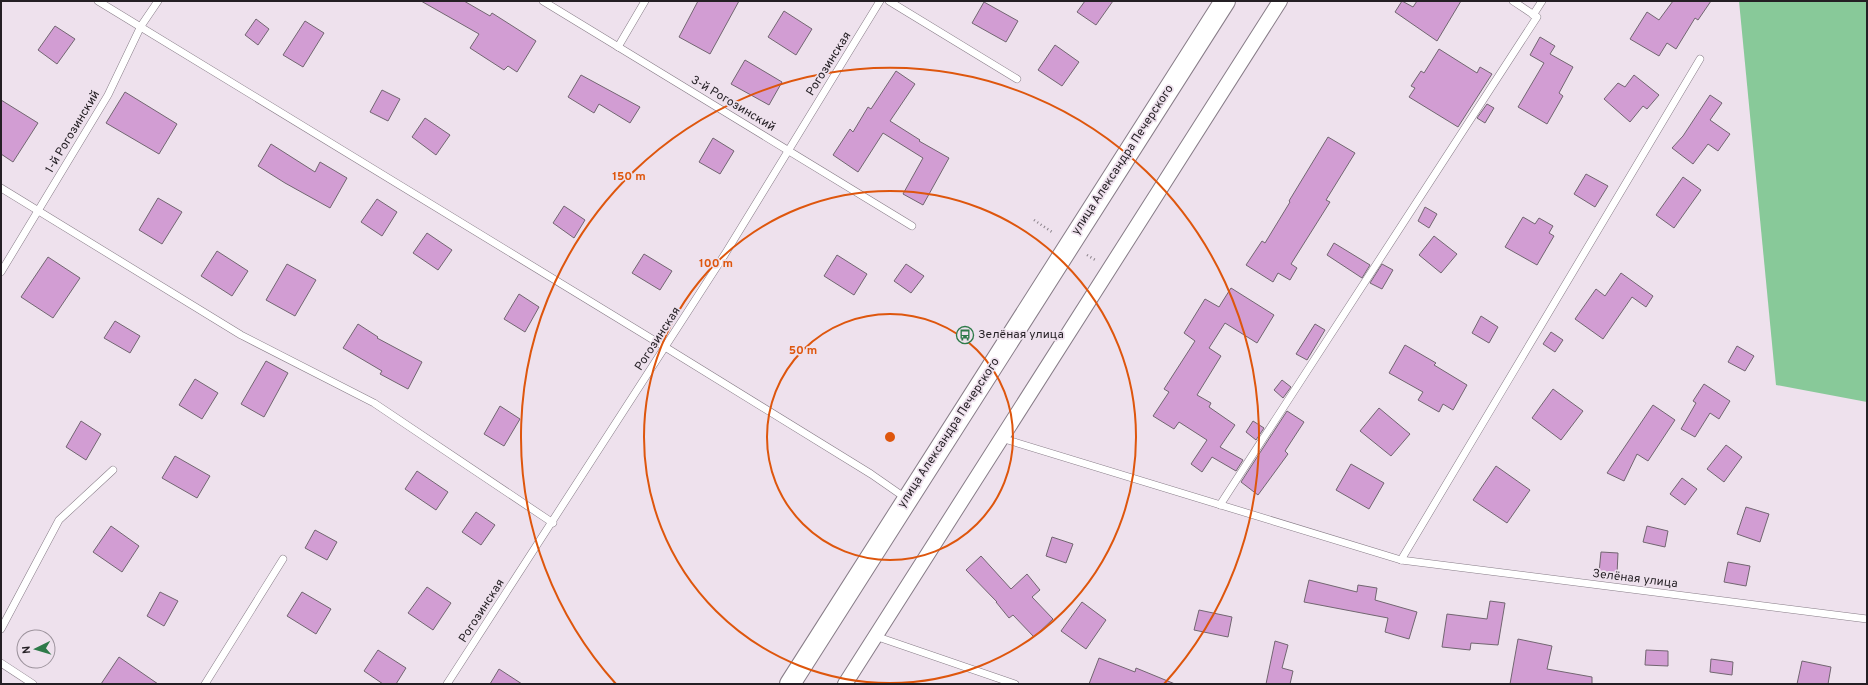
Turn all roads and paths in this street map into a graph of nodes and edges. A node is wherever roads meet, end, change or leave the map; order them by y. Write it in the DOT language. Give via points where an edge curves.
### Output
graph roads {
  1 [pos="98,1"];
  2 [pos="158,1"];
  3 [pos="543,1"];
  4 [pos="645,1"];
  5 [pos="880,1"];
  6 [pos="889,1"];
  7 [pos="1225,1"];
  8 [pos="1280,1"];
  9 [pos="1513,1"];
  10 [pos="1542,1"];
  11 [pos="1533,15"];
  12 [pos="141,26"];
  13 [pos="618,47"];
  14 [pos="1700,59"];
  15 [pos="1017,79"];
  16 [pos="788,151"];
  17 [pos="1,188"];
  18 [pos="38,211"];
  19 [pos="1034,220"];
  20 [pos="912,226"];
  21 [pos="1052,232"];
  22 [pos="1087,255"];
  23 [pos="1101,264"];
  24 [pos="1,272"];
  25 [pos="665,347"];
  26 [pos="1001,437"];
  27 [pos="113,470"];
  28 [pos="907,499"];
  29 [pos="1220,505"];
  30 [pos="553,523"];
  31 [pos="283,559"];
  32 [pos="1401,560"];
  33 [pos="1867,619"];
  34 [pos="1,629"];
  35 [pos="875,636"];
  36 [pos="1,663"];
  37 [pos="33,684"];
  38 [pos="205,684"];
  39 [pos="447,684"];
  40 [pos="790,684"];
  41 [pos="845,684"];
  42 [pos="1015,684"];
  1 -- 12 [label="lane"];
  2 -- 12 [label="lane, 1-й Рогозинский"];
  3 -- 13 [label="lane, 3-й Рогозинский"];
  4 -- 13 [label="lane"];
  5 -- 16 [label="lane, Рогозинская"];
  6 -- 15 [label="lane"];
  7 -- 28 [label="main road, улица Александра Печерского"];
  8 -- 26 [label="street"];
  9 -- 11 [label="lane"];
  10 -- 11 [label="lane"];
  11 -- 29 [label="lane" via="1537,17"];
  12 -- 18 [label="lane, 1-й Рогозинский" via="108,95"];
  12 -- 25 [label="lane"];
  13 -- 16 [label="lane, 3-й Рогозинский"];
  14 -- 32 [label="lane"];
  16 -- 20 [label="lane, 3-й Рогозинский"];
  16 -- 25 [label="lane, Рогозинская"];
  17 -- 18 [label="lane"];
  18 -- 24 [label="lane, 1-й Рогозинский"];
  18 -- 30 [label="lane" via="241,335 374,403"];
  19 -- 21 [label="path"];
  22 -- 23 [label="path"];
  25 -- 28 [label="lane" via="871,474"];
  25 -- 30 [label="lane, Рогозинская"];
  26 -- 29 [label="lane, Зелёная улица"];
  26 -- 35 [label="street"];
  27 -- 34 [label="lane" via="59,520"];
  28 -- 40 [label="main road, улица Александра Печерского"];
  29 -- 32 [label="lane, Зелёная улица"];
  30 -- 39 [label="lane, Рогозинская"];
  31 -- 38 [label="lane"];
  32 -- 33 [label="lane, Зелёная улица"];
  35 -- 41 [label="street"];
  35 -- 42 [label="lane"];
  36 -- 37 [label="lane"];
}
